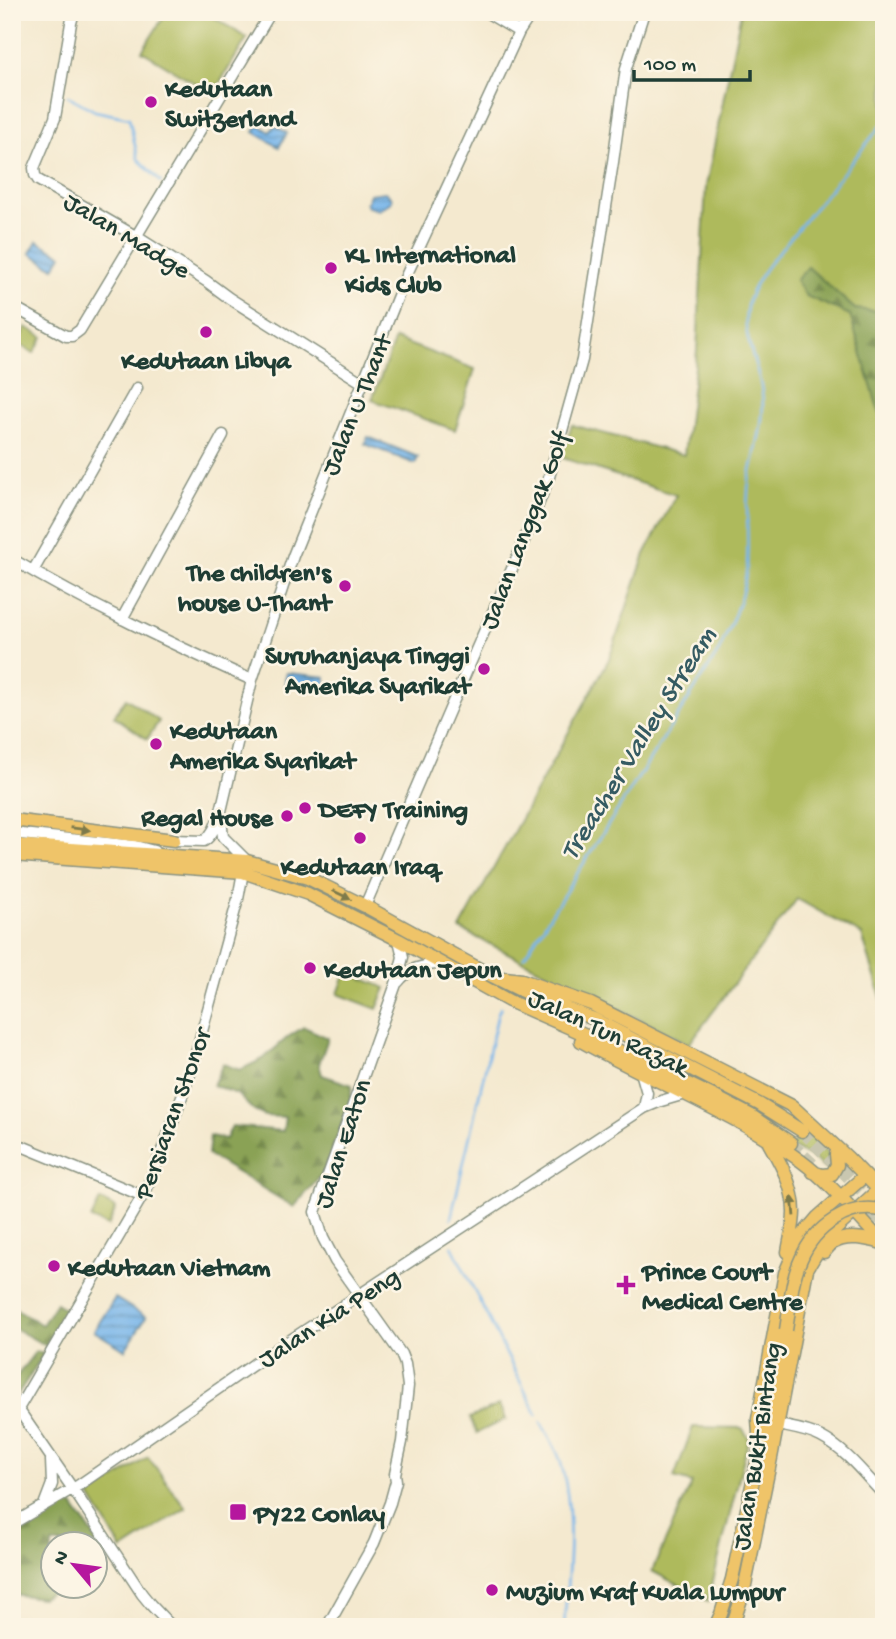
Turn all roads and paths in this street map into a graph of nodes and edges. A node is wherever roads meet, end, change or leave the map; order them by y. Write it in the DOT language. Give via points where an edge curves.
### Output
graph roads {
  1 [pos="74,12"];
  2 [pos="271,12"];
  3 [pos="486,12"];
  4 [pos="531,12"];
  5 [pos="644,12"];
  6 [pos="519,32"];
  7 [pos="136,237"];
  8 [pos="12,306"];
  9 [pos="363,383"];
  10 [pos="137,388"];
  11 [pos="223,435"];
  12 [pos="12,559"];
  13 [pos="33,572"];
  14 [pos="122,619"];
  15 [pos="252,680"];
  16 [pos="221,811"];
  17 [pos="12,820"];
  18 [pos="12,833"];
  19 [pos="174,840"];
  20 [pos="12,845"];
  21 [pos="12,855"];
  22 [pos="177,856"];
  23 [pos="245,867"];
  24 [pos="365,906"];
  25 [pos="398,940"];
  26 [pos="441,963"];
  27 [pos="396,984"];
  28 [pos="523,1008"];
  29 [pos="588,1009"];
  30 [pos="641,1072"];
  31 [pos="685,1094"];
  32 [pos="644,1108"];
  33 [pos="802,1131"];
  34 [pos="767,1139"];
  35 [pos="12,1142"];
  36 [pos="791,1143"];
  37 [pos="836,1154"];
  38 [pos="813,1172"];
  39 [pos="861,1179"];
  40 [pos="143,1196"];
  41 [pos="881,1196"];
  42 [pos="840,1198"];
  43 [pos="853,1212"];
  44 [pos="884,1212"];
  45 [pos="883,1244"];
  46 [pos="807,1269"];
  47 [pos="785,1273"];
  48 [pos="359,1296"];
  49 [pos="15,1407"];
  50 [pos="778,1424"];
  51 [pos="760,1448"];
  52 [pos="51,1457"];
  53 [pos="72,1489"];
  54 [pos="884,1495"];
  55 [pos="44,1505"];
  56 [pos="12,1524"];
  57 [pos="172,1627"];
  58 [pos="327,1627"];
  59 [pos="715,1627"];
  60 [pos="732,1627"];
  1 -- 7 [label="street, Jalan Madge" via="55,118 35,175"];
  2 -- 7 [label="street"];
  3 -- 6 [label="street"];
  4 -- 6 [label="street, Jalan U Thant"];
  5 -- 24 [label="street, Jalan Langgak Golf" via="626,68 582,360 555,455 519,553"];
  6 -- 9 [label="street, Jalan U Thant" via="406,276"];
  7 -- 8 [label="street" via="76,334 66,337"];
  7 -- 9 [label="street, Jalan Madge"];
  9 -- 15 [label="street, Jalan U Thant" via="293,556"];
  10 -- 13 [label="street"];
  11 -- 14 [label="street"];
  12 -- 13 [label="street"];
  13 -- 14 [label="street"];
  14 -- 15 [label="street"];
  15 -- 16 [label="street, Jalan U Thant"];
  16 -- 19 [label="street, Jalan U Thant" via="207,839"];
  16 -- 23 [label="street, Jalan U Thant" via="223,837"];
  17 -- 19 [label="main road, one-way"];
  18 -- 22 [label="street" via="135,846"];
  20 -- 22 [label="main road, Jalan Tun Razak"];
  21 -- 23 [label="main road, Jalan Tun Razak"];
  22 -- 23 [label="main road, Jalan Tun Razak"];
  23 -- 24 [label="main road, Jalan Tun Razak, one-way" via="279,869 308,878"];
  23 -- 25 [label="main road, Jalan Tun Razak"];
  23 -- 40 [label="street, Persiaran Stonor" via="192,1068"];
  24 -- 29 [label="main road, Jalan Tun Razak" via="522,991"];
  25 -- 26 [label="main road, Jalan Tun Razak"];
  25 -- 27 [label="street, Jalan Eaton" via="403,957"];
  26 -- 27 [label="street" via="409,971"];
  26 -- 28 [label="main road, Jalan Tun Razak"];
  27 -- 48 [label="street, Jalan Eaton" via="315,1213 335,1261"];
  28 -- 30 [label="main road"];
  28 -- 36 [label="main road, Jalan Tun Razak" via="717,1098"];
  29 -- 33 [label="main road, Jalan Tun Razak"];
  29 -- 37 [label="main road" via="795,1116"];
  29 -- 41 [label="main road" via="792,1106"];
  30 -- 31 [label="main road"];
  30 -- 32 [label="street" via="647,1093"];
  31 -- 32 [label="street, Jalan Kia Peng"];
  31 -- 34 [label="main road"];
  32 -- 48 [label="street, Jalan Kia Peng"];
  34 -- 38 [label="main road"];
  47 -- 34 [label="main road, one-way" via="794,1202"];
  35 -- 40 [label="street"];
  37 -- 38 [label="main road" via="832,1174"];
  37 -- 39 [label="main road"];
  38 -- 42 [label="main road"];
  39 -- 41 [label="main road"];
  39 -- 42 [label="main road, Jalan Bukit Bintang"];
  40 -- 49 [label="street, Persiaran Stonor"];
  41 -- 43 [label="main road, Jalan Bukit Bintang"];
  42 -- 43 [label="main road"];
  42 -- 47 [label="main road, Jalan Bukit Bintang" via="800,1238"];
  43 -- 45 [label="main road"];
  43 -- 46 [label="main road, Jalan Bukit Bintang" via="825,1239"];
  44 -- 51 [label="main road, bridge" via="874,1208 846,1212 808,1245 800,1261"];
  45 -- 46 [label="main road" via="859,1238 834,1242"];
  46 -- 50 [label="main road, Jalan Bukit Bintang"];
  47 -- 51 [label="main road, Jalan Bukit Bintang" via="758,1419"];
  48 -- 53 [label="street, Jalan Kia Peng"];
  48 -- 58 [label="street, Jalan Eaton" via="401,1354 408,1385 390,1503 374,1543"];
  49 -- 52 [label="street"];
  50 -- 54 [label="street" via="819,1436 842,1451"];
  50 -- 60 [label="main road, Jalan Bukit Bintang" via="744,1590"];
  51 -- 59 [label="main road, Jalan Bukit Bintang" via="732,1579"];
  52 -- 53 [label="street"];
  52 -- 55 [label="street" via="52,1484"];
  53 -- 55 [label="street, Jalan Kia Peng"];
  53 -- 57 [label="street" via="142,1594"];
  55 -- 56 [label="street, Jalan Kia Peng"];
}
